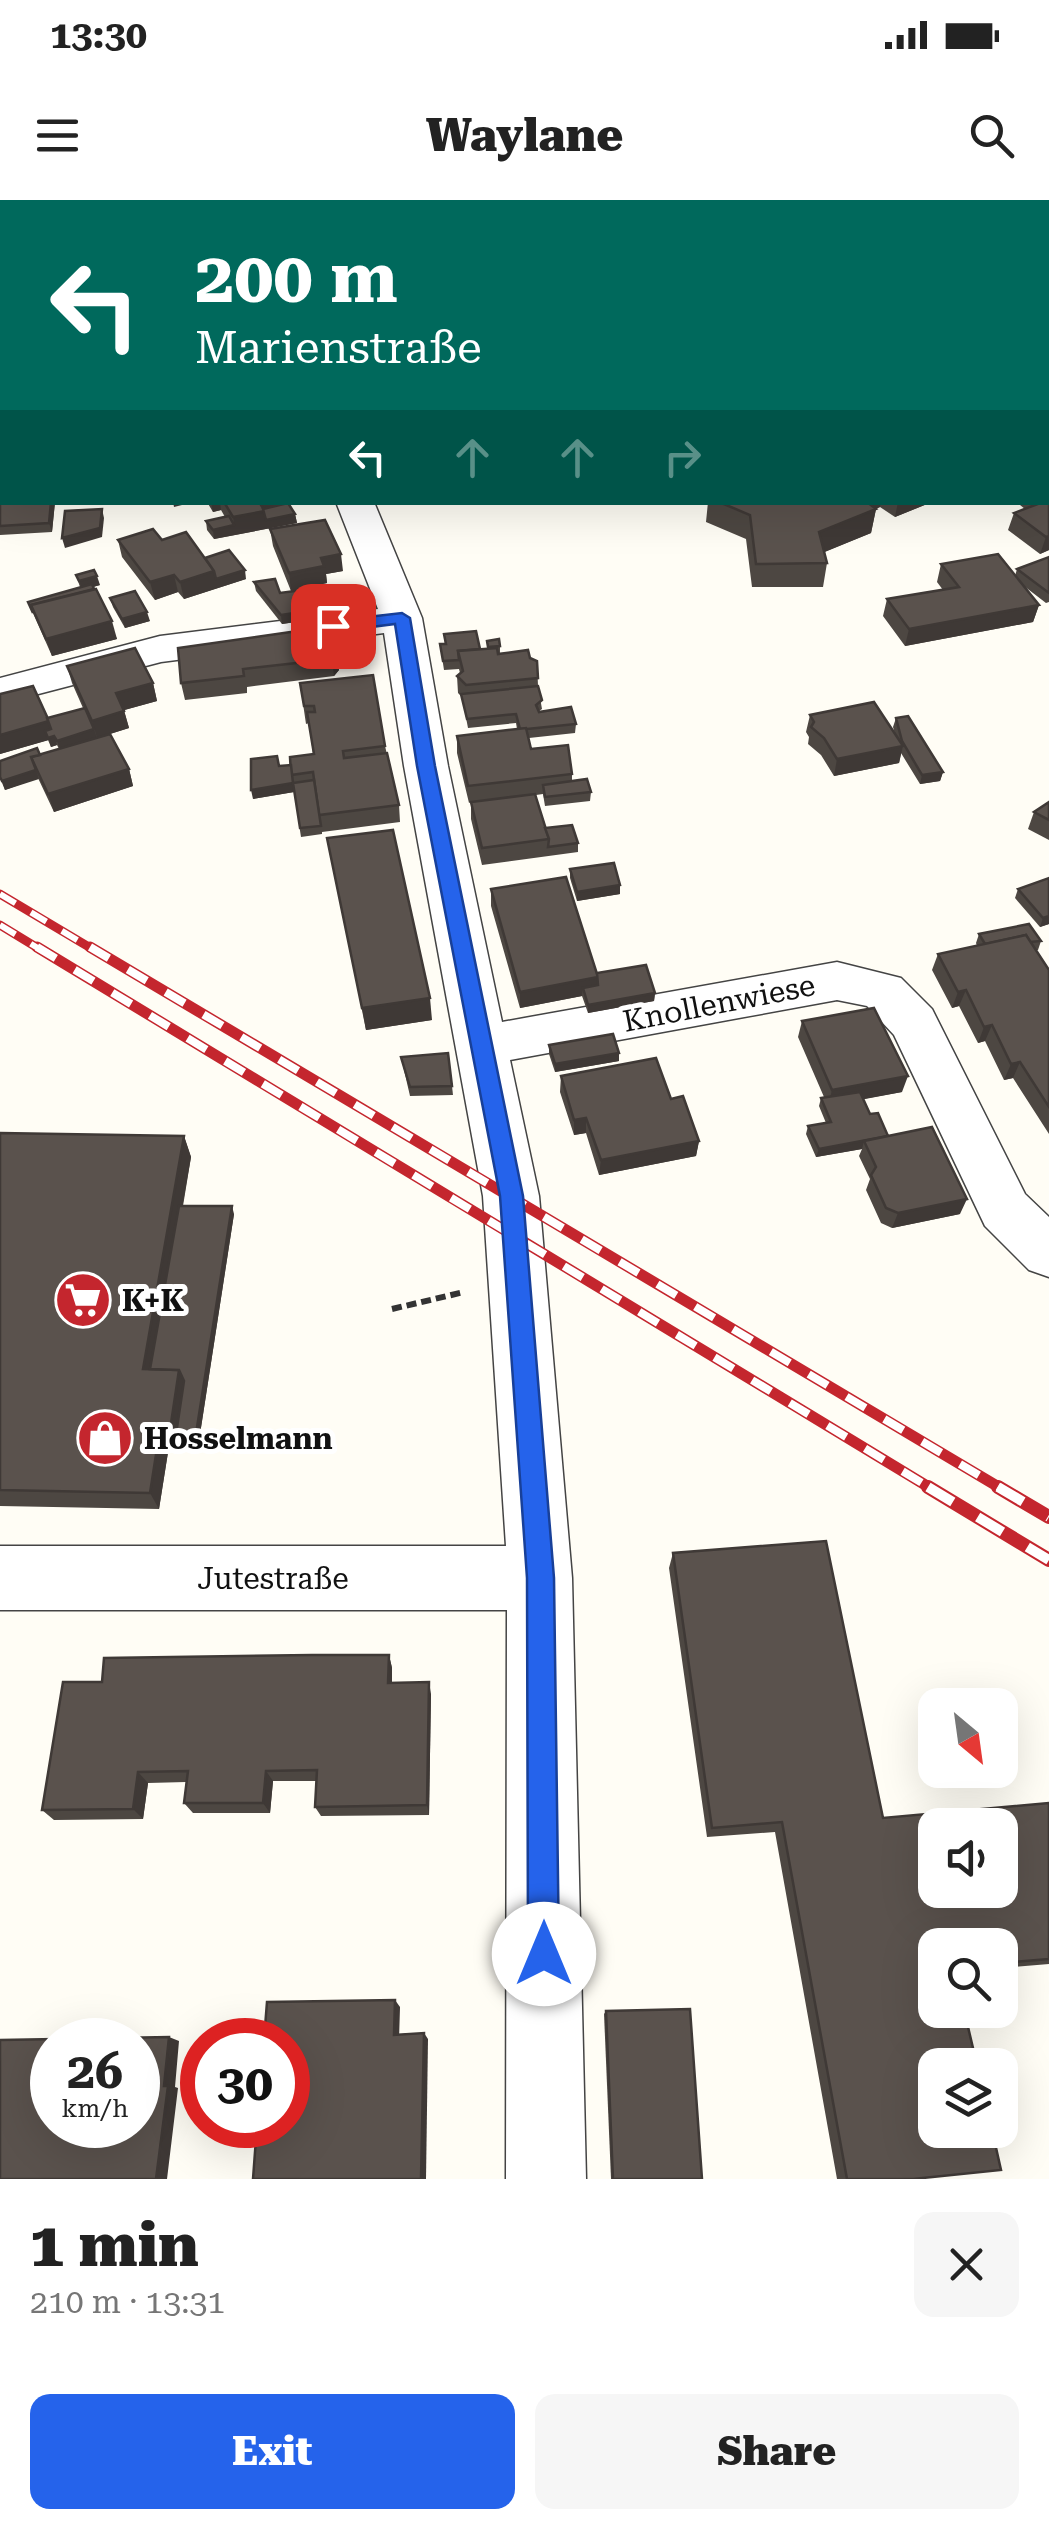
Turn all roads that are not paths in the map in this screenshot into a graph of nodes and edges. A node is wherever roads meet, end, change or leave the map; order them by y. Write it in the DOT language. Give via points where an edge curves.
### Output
graph roads {
  1 [pos="355,505"];
  2 [pos="402,618"];
  3 [pos="0,691"];
  4 [pos="481,1046"];
  5 [pos="1049,1253"];
  6 [pos="540,1578"];
  7 [pos="2,1590"];
  8 [pos="546,2179"];
  1 -- 2 [label="street"];
  2 -- 3 [label="street" via="160,649"];
  2 -- 4 [label="street"];
  4 -- 5 [label="street, Knollenwiese" via="837,980 883,991 914,1023 1006,1210"];
  4 -- 6 [label="street" via="511,1196"];
  6 -- 7 [label="street, Jutestraße"];
  6 -- 8 [label="street"];
}
